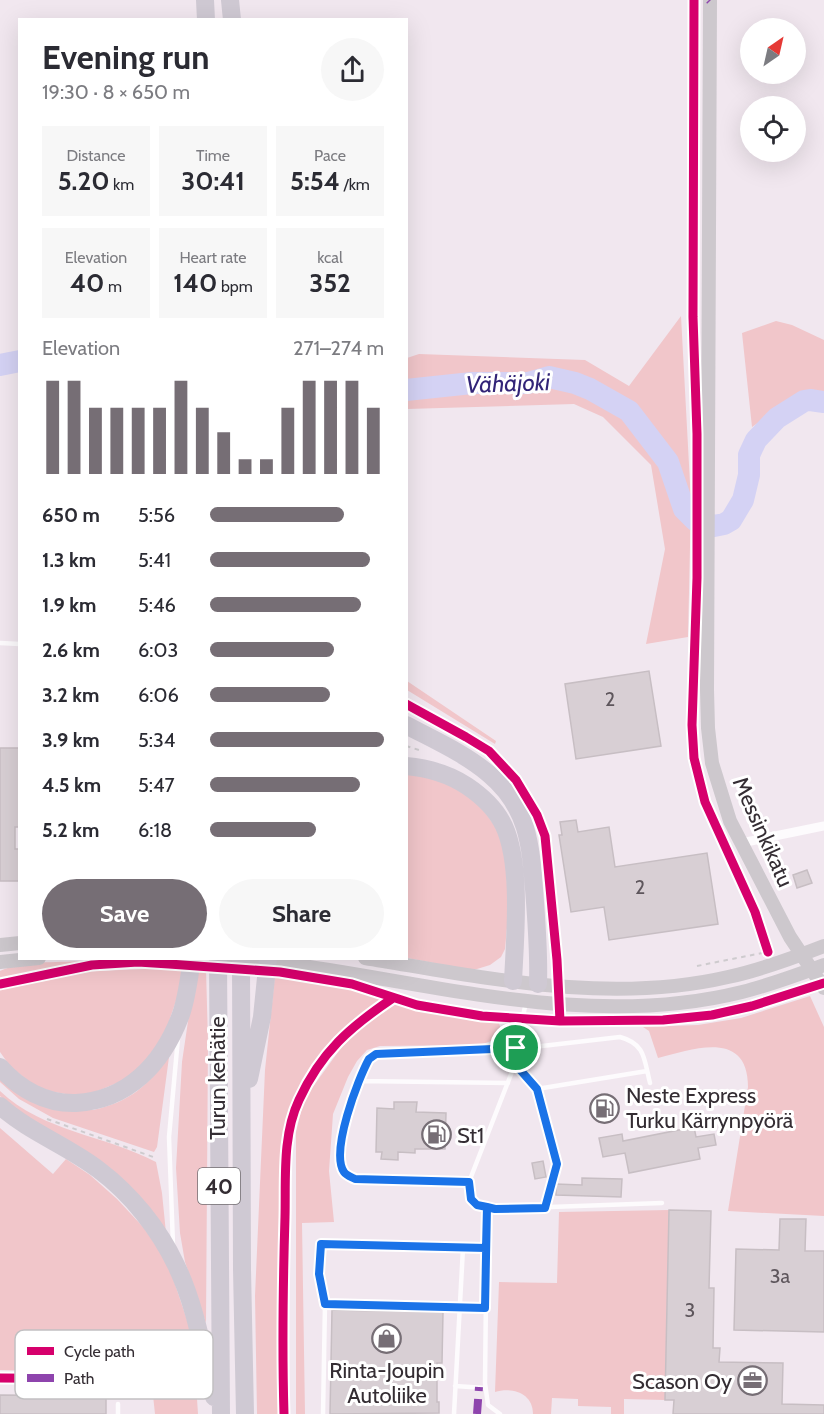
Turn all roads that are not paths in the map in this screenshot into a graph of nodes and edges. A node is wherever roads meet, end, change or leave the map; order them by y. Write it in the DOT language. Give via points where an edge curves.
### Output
graph roads {
  1 [pos="205,0"];
  2 [pos="230,0"];
  3 [pos="710,0"];
  4 [pos="206,18"];
  5 [pos="232,18"];
  6 [pos="0,643"];
  7 [pos="18,644"];
  8 [pos="408,726"];
  9 [pos="408,766"];
  10 [pos="824,826"];
  11 [pos="741,843"];
  12 [pos="18,943"];
  13 [pos="0,945"];
  14 [pos="824,946"];
  15 [pos="802,955"];
  16 [pos="20,960"];
  17 [pos="192,960"];
  18 [pos="218,960"];
  19 [pos="241,960"];
  20 [pos="257,960"];
  21 [pos="377,960"];
  22 [pos="274,961"];
  23 [pos="0,962"];
  24 [pos="818,967"];
  25 [pos="513,981"];
  26 [pos="538,984"];
  27 [pos="824,988"];
  28 [pos="526,1000"];
  29 [pos="180,1017"];
  30 [pos="516,1048"];
  31 [pos="515,1064"];
  32 [pos="0,1067"];
  33 [pos="647,1071"];
  34 [pos="359,1081"];
  35 [pos="508,1083"];
  36 [pos="650,1083"];
  37 [pos="537,1089"];
  38 [pos="0,1106"];
  39 [pos="241,1116"];
  40 [pos="469,1182"];
  41 [pos="662,1203"];
  42 [pos="487,1207"];
  43 [pos="545,1208"];
  44 [pos="463,1248"];
  45 [pos="486,1248"];
  46 [pos="177,1266"];
  47 [pos="325,1304"];
  48 [pos="460,1307"];
  49 [pos="485,1308"];
  50 [pos="200,1330"];
  51 [pos="213,1360"];
  52 [pos="455,1386"];
  53 [pos="485,1388"];
  54 [pos="118,1404"];
  55 [pos="232,1404"];
  56 [pos="118,1414"];
  57 [pos="323,1414"];
  58 [pos="454,1414"];
  59 [pos="500,1414"];
  1 -- 4 [label="highway"];
  2 -- 5 [label="highway"];
  3 -- 11 [label="main road, Messinkikatu" via="709,745 717,786"];
  6 -- 7 [label="lane"];
  8 -- 26 [label="highway" via="490,774 521,814 531,848"];
  9 -- 25 [label="highway" via="434,771 463,784 486,801 503,824 511,849 515,892"];
  10 -- 11 [label="street"];
  11 -- 15 [label="main road, Messinkikatu"];
  12 -- 13 [label="main road"];
  14 -- 15 [label="main road"];
  15 -- 24 [label="main road, Messinkikatu"];
  15 -- 26 [label="main road" via="729,977 684,984 617,988"];
  16 -- 23 [label="main road"];
  17 -- 29 [label="highway"];
  18 -- 55 [label="highway, Turun kehätie / 40"];
  19 -- 39 [label="highway, Turun kehätie / 40"];
  20 -- 22 [label="main road"];
  21 -- 25 [label="main road"];
  22 -- 28 [label="main road"];
  22 -- 39 [label="highway"];
  24 -- 27 [label="main road, Messinkikatu"];
  24 -- 28 [label="main road" via="742,992 690,1001 611,1005"];
  25 -- 26 [label="main road"];
  25 -- 28 [label="main road"];
  26 -- 28 [label="main road"];
  28 -- 30 [label="lane"];
  29 -- 32 [label="highway" via="162,1051 138,1081 98,1101 52,1101 17,1084"];
  29 -- 46 [label="lane" via="169,1137 172,1238"];
  30 -- 31 [label="lane"];
  30 -- 33 [label="lane" via="620,1037 632,1040 642,1049"];
  30 -- 34 [label="lane" via="376,1054 369,1059"];
  31 -- 35 [label="lane"];
  31 -- 37 [label="lane"];
  33 -- 36 [label="lane"];
  33 -- 37 [label="lane"];
  34 -- 35 [label="lane"];
  34 -- 40 [label="lane" via="344,1122 340,1164 344,1173 355,1179"];
  35 -- 40 [label="lane"];
  37 -- 43 [label="lane" via="557,1164"];
  38 -- 46 [label="highway" via="118,1186 157,1232"];
  39 -- 55 [label="highway, Turun kehätie / 40"];
  40 -- 42 [label="lane" via="471,1199"];
  41 -- 43 [label="lane"];
  42 -- 43 [label="lane"];
  42 -- 45 [label="lane"];
  44 -- 45 [label="lane"];
  44 -- 47 [label="lane" via="321,1244 319,1274"];
  44 -- 48 [label="lane"];
  45 -- 49 [label="lane"];
  46 -- 50 [label="highway"];
  47 -- 48 [label="lane"];
  47 -- 57 [label="lane"];
  48 -- 49 [label="lane"];
  48 -- 52 [label="lane"];
  49 -- 53 [label="lane"];
  51 -- 55 [label="highway"];
  52 -- 53 [label="lane"];
  52 -- 58 [label="lane"];
  53 -- 59 [label="lane" via="488,1405"];
  54 -- 56 [label="lane"];
}
